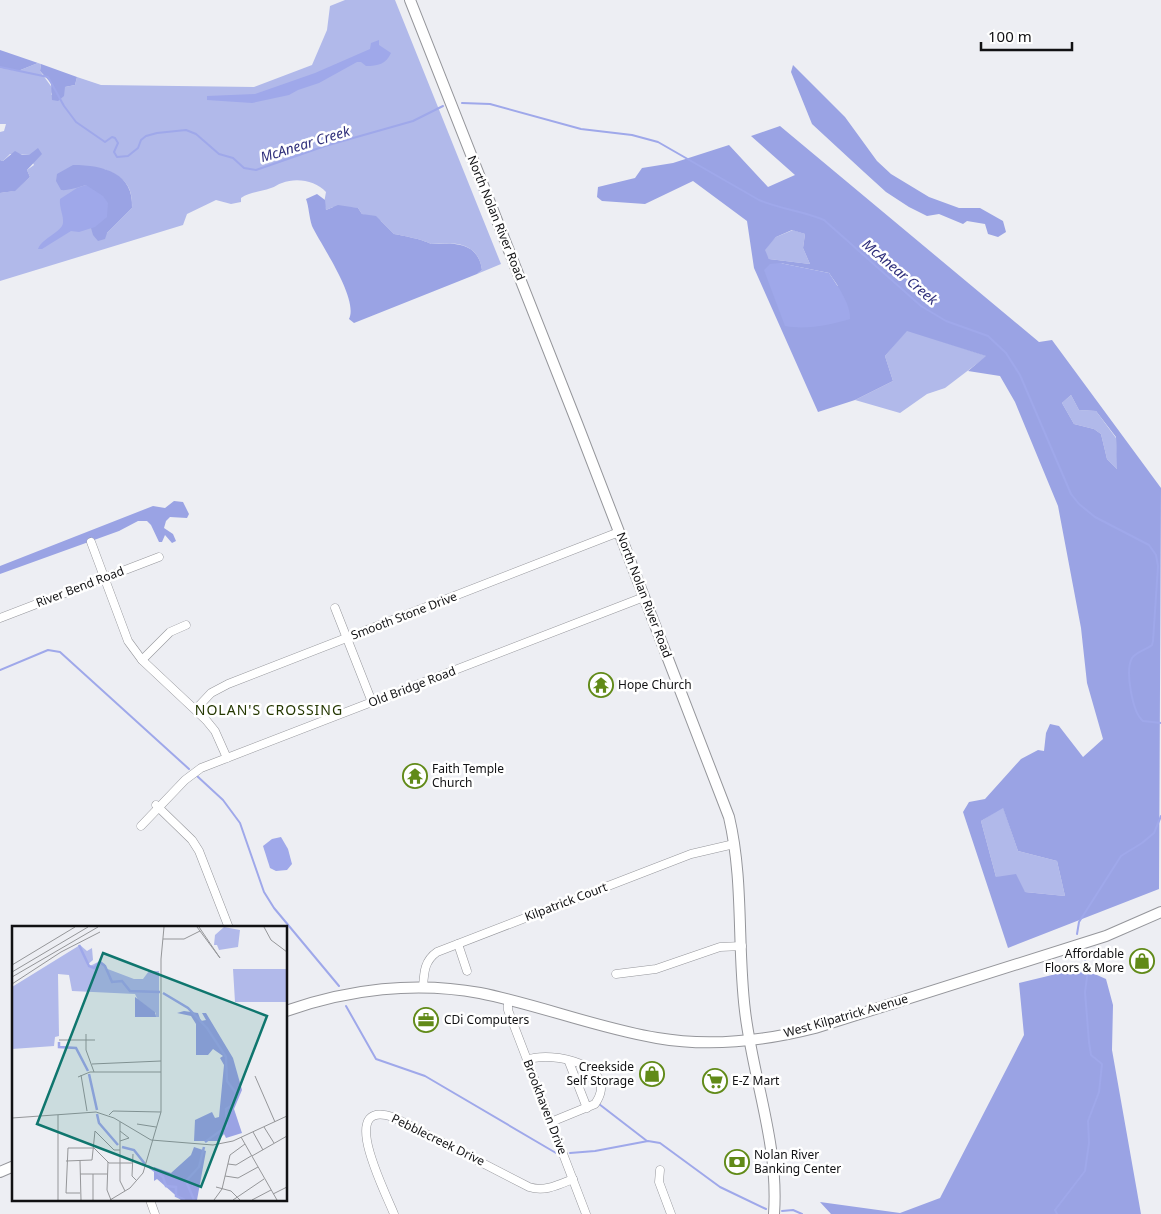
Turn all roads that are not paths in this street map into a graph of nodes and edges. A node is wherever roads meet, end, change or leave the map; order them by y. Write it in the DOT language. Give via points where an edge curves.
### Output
graph roads {
  1 [pos="410,0"];
  2 [pos="619,532"];
  3 [pos="90,542"];
  4 [pos="160,557"];
  5 [pos="104,578"];
  6 [pos="644,597"];
  7 [pos="335,608"];
  8 [pos="0,618"];
  9 [pos="186,625"];
  10 [pos="347,638"];
  11 [pos="142,660"];
  12 [pos="372,702"];
  13 [pos="196,709"];
  14 [pos="227,758"];
  15 [pos="157,806"];
  16 [pos="141,826"];
  17 [pos="734,844"];
  18 [pos="1161,912"];
  19 [pos="228,926"];
  20 [pos="458,944"];
  21 [pos="742,946"];
  22 [pos="467,971"];
  23 [pos="616,974"];
  24 [pos="424,988"];
  25 [pos="508,1000"];
  26 [pos="288,1010"];
  27 [pos="750,1040"];
  28 [pos="527,1060"];
  29 [pos="569,1062"];
  30 [pos="587,1108"];
  31 [pos="550,1122"];
  32 [pos="12,1167"];
  33 [pos="660,1170"];
  34 [pos="0,1172"];
  35 [pos="573,1180"];
  36 [pos="151,1202"];
  37 [pos="155,1214"];
  38 [pos="394,1214"];
  39 [pos="586,1214"];
  40 [pos="671,1214"];
  41 [pos="774,1214"];
  1 -- 2 [label="main road, North Nolan River Road"];
  2 -- 6 [label="main road, North Nolan River Road"];
  2 -- 10 [label="street, Smooth Stone Drive"];
  3 -- 5 [label="street"];
  4 -- 5 [label="street, River Bend Road"];
  5 -- 8 [label="street, River Bend Road"];
  5 -- 11 [label="street" via="128,641"];
  6 -- 12 [label="street, Old Bridge Road"];
  6 -- 17 [label="main road, North Nolan River Road" via="729,817"];
  7 -- 10 [label="street"];
  9 -- 11 [label="street" via="170,632"];
  10 -- 12 [label="street"];
  10 -- 13 [label="street, Smooth Stone Drive" via="228,684 211,693"];
  11 -- 13 [label="street"];
  12 -- 14 [label="street, Old Bridge Road"];
  13 -- 14 [label="street" via="215,731"];
  14 -- 15 [label="street, Old Bridge Road" via="195,771"];
  15 -- 16 [label="street, Old Bridge Road"];
  15 -- 19 [label="street" via="199,851"];
  17 -- 20 [label="street, Kilpatrick Court" via="691,854"];
  17 -- 21 [label="main road, North Nolan River Road"];
  18 -- 27 [label="main road, West Kilpatrick Avenue" via="1106,936 815,1028"];
  20 -- 22 [label="street"];
  20 -- 24 [label="street, Kilpatrick Court" via="428,959"];
  21 -- 23 [label="street" via="720,947 656,969"];
  21 -- 27 [label="main road, North Nolan River Road" via="743,992"];
  24 -- 25 [label="main road, West Kilpatrick Avenue" via="462,990"];
  24 -- 26 [label="main road, West Kilpatrick Avenue" via="352,993"];
  25 -- 27 [label="main road, West Kilpatrick Avenue" via="658,1039"];
  25 -- 28 [label="street, Brookhaven Drive" via="508,1010"];
  27 -- 41 [label="main road, North Nolan River Road" via="770,1134"];
  28 -- 29 [label="street" via="545,1055"];
  28 -- 31 [label="street, Brookhaven Drive"];
  29 -- 30 [label="street"];
  29 -- 30 [label="street" via="592,1069 599,1078 598,1099"];
  30 -- 31 [label="street"];
  31 -- 35 [label="street, Brookhaven Drive"];
  32 -- 34 [label="main road"];
  33 -- 40 [label="street" via="659,1182"];
  35 -- 38 [label="street, Pebblecreek Drive" via="551,1188 529,1187 393,1117 376,1115 365,1123 365,1139"];
  35 -- 39 [label="street, Brookhaven Drive"];
  36 -- 37 [label="street"];
}
